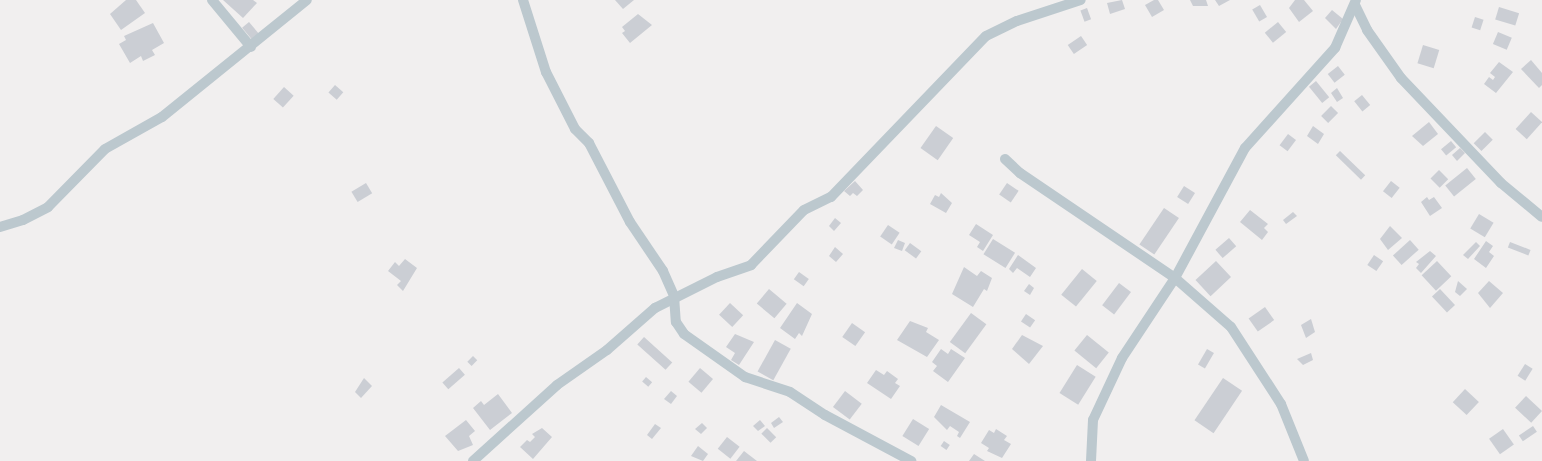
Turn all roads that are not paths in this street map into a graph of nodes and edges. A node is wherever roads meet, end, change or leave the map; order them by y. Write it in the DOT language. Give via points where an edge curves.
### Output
graph roads {
  1 [pos="212,0"];
  2 [pos="307,0"];
  3 [pos="523,0"];
  4 [pos="1081,0"];
  5 [pos="1356,3"];
  6 [pos="250,46"];
  7 [pos="1004,159"];
  8 [pos="1542,217"];
  9 [pos="0,226"];
  10 [pos="1175,278"];
  11 [pos="674,296"];
  12 [pos="473,461"];
  13 [pos="911,461"];
  14 [pos="1091,461"];
  15 [pos="1304,461"];
  1 -- 6 [label="street"];
  2 -- 6 [label="street"];
  3 -- 11 [label="street" via="546,72 567,114 575,129 590,143 630,222 663,271"];
  4 -- 11 [label="street" via="1017,20 986,36 831,197 804,210 751,265"];
  5 -- 8 [label="street" via="1367,30 1401,78 1495,178"];
  5 -- 10 [label="street" via="1335,48 1249,143 1220,190"];
  6 -- 9 [label="street" via="162,117 105,149 48,207 23,220"];
  7 -- 10 [label="street"];
  10 -- 14 [label="street" via="1144,322 1101,400 1093,420"];
  10 -- 15 [label="street" via="1231,327 1253,357 1285,413"];
  11 -- 12 [label="street" via="557,385"];
  11 -- 13 [label="street" via="676,322 684,334 732,368 745,377 796,395 825,415"];
}
